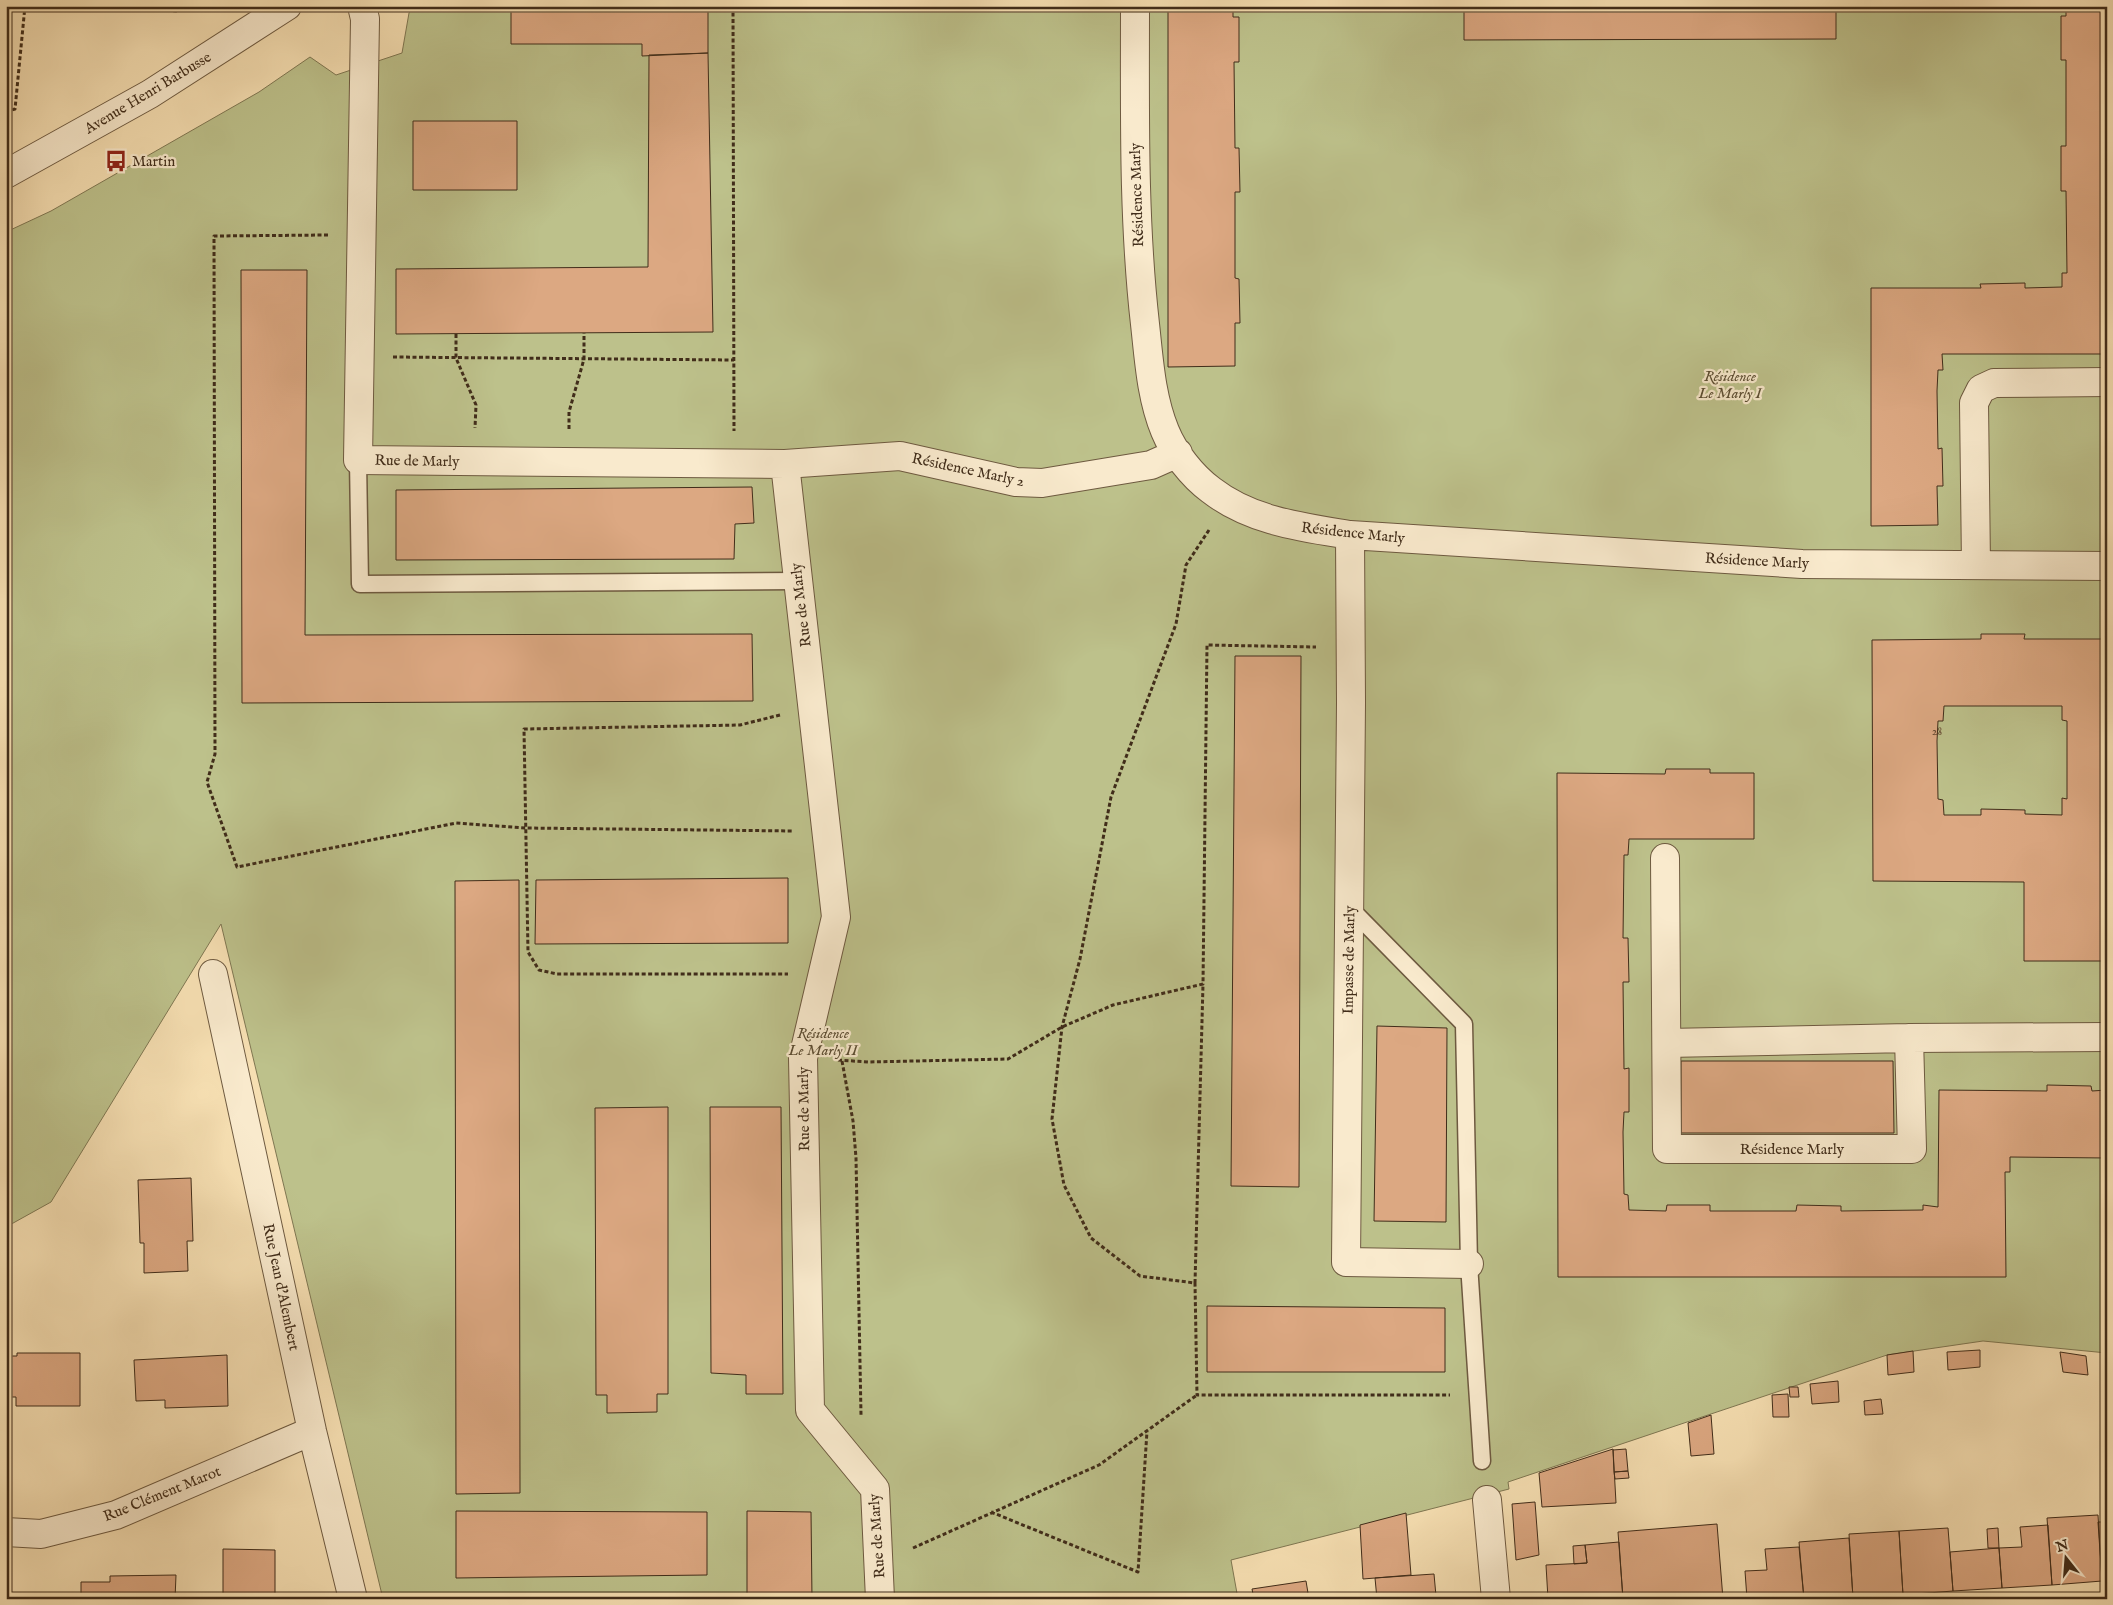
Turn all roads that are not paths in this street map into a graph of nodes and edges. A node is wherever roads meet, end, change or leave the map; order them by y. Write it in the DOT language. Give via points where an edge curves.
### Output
graph roads {
  1 [pos="287,6"];
  2 [pos="362,6"];
  3 [pos="1135,6"];
  4 [pos="6,174"];
  5 [pos="2107,382"];
  6 [pos="1178,453"];
  7 [pos="358,460"];
  8 [pos="785,464"];
  9 [pos="1350,535"];
  10 [pos="1976,565"];
  11 [pos="2107,566"];
  12 [pos="798,581"];
  13 [pos="1665,858"];
  14 [pos="1350,908"];
  15 [pos="213,974"];
  16 [pos="2107,1037"];
  17 [pos="1909,1038"];
  18 [pos="1666,1043"];
  19 [pos="1469,1264"];
  20 [pos="312,1431"];
  21 [pos="1482,1461"];
  22 [pos="1487,1500"];
  23 [pos="6,1532"];
  24 [pos="353,1599"];
  25 [pos="880,1599"];
  26 [pos="1496,1599"];
  1 -- 4 [label="street, Avenue Henri Barbusse" via="150,94"];
  2 -- 7 [label="street, Rue de Marly" via="365,19"];
  3 -- 6 [label="street, Résidence Marly" via="1136,213 1142,298 1152,388 1165,432"];
  5 -- 10 [label="street" via="1994,383 1981,389 1974,403"];
  6 -- 8 [label="street, Résidence Marly 2" via="1151,465 1042,483 1016,482 900,456"];
  6 -- 9 [label="street, Résidence Marly" via="1185,465 1210,490 1252,514 1291,526"];
  7 -- 8 [label="street, Rue de Marly"];
  7 -- 12 [label="lane" via="360,584"];
  8 -- 12 [label="street, Rue de Marly"];
  9 -- 10 [label="street, Résidence Marly" via="1802,564"];
  9 -- 14 [label="street, Impasse de Marly"];
  10 -- 11 [label="street, Résidence Marly"];
  12 -- 25 [label="street, Rue de Marly" via="836,917 803,1058 810,1410 875,1489"];
  13 -- 18 [label="street, Résidence Marly"];
  14 -- 19 [label="lane" via="1464,1024"];
  14 -- 19 [label="street, Impasse de Marly" via="1346,1262"];
  15 -- 20 [label="street, Rue Jean d'Alembert"];
  16 -- 17 [label="street"];
  17 -- 18 [label="street"];
  17 -- 18 [label="street, Résidence Marly" via="1912,1149 1668,1149"];
  19 -- 21 [label="lane"];
  20 -- 23 [label="street, Rue Clément Marot" via="116,1515 41,1534"];
  20 -- 24 [label="street, Rue Jean d'Alembert"];
  22 -- 26 [label="street"];
}
